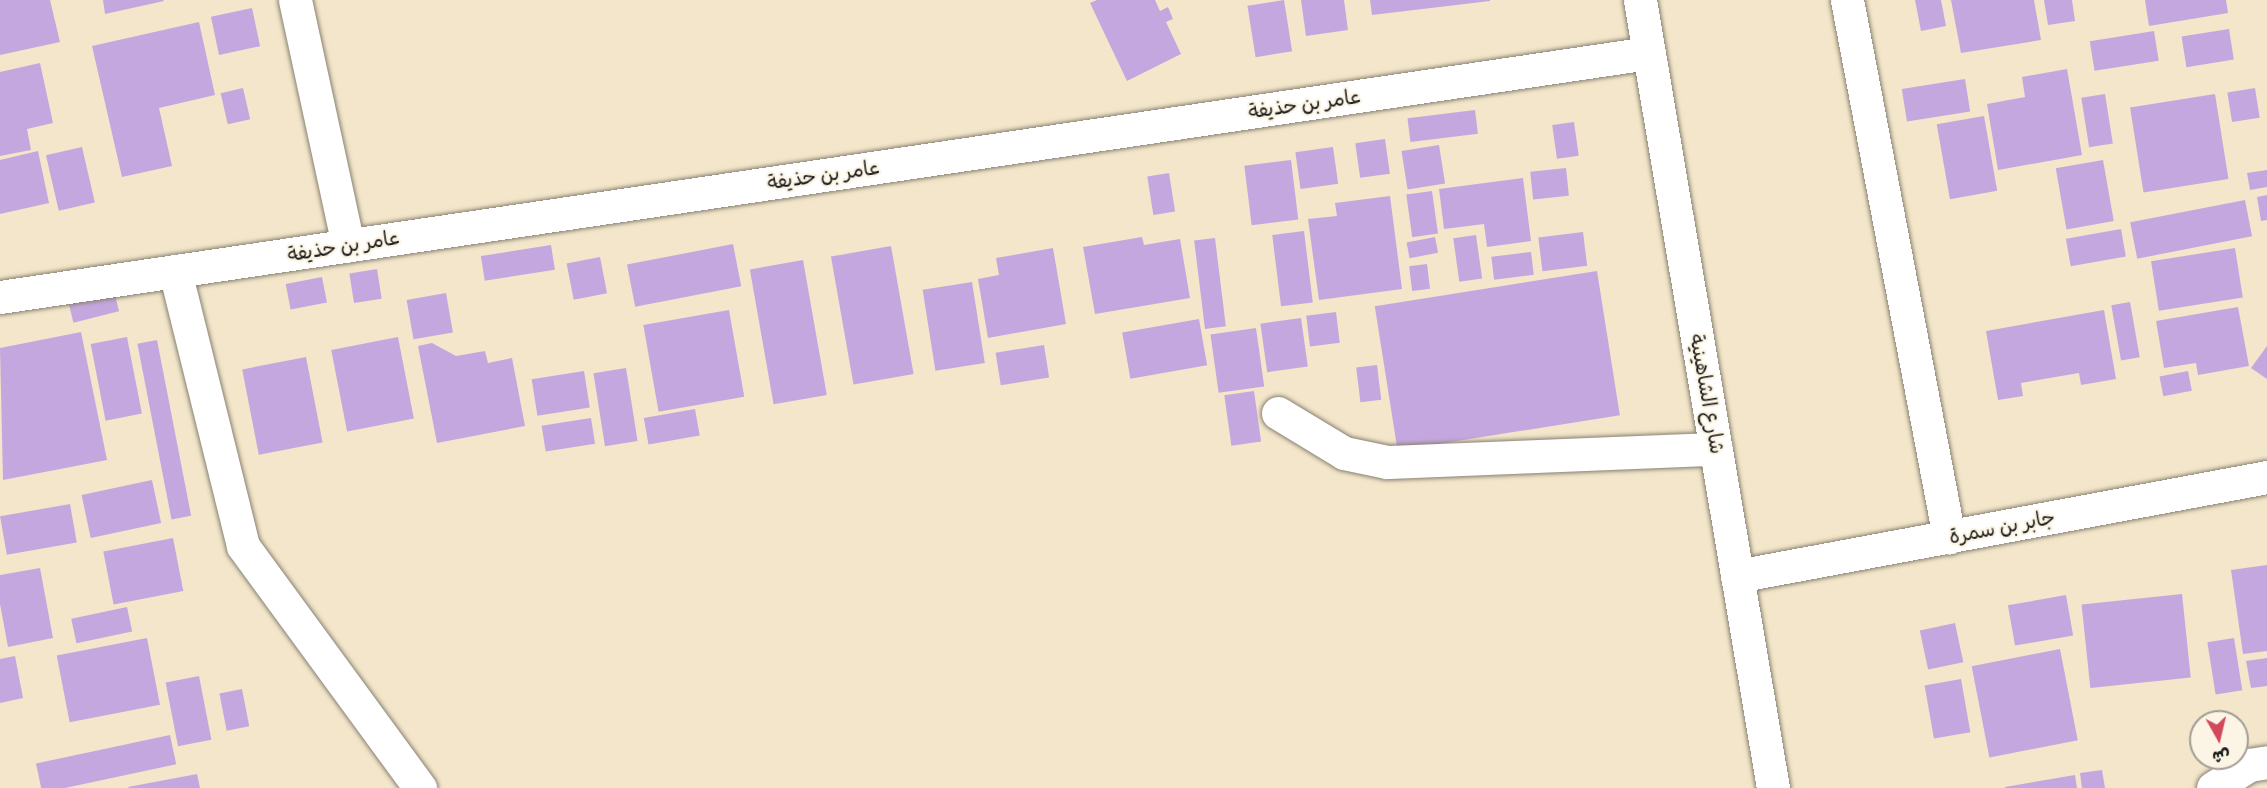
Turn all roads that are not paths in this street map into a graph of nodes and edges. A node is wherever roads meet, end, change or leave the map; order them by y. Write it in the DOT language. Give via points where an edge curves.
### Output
graph roads {
  1 [pos="295,0"];
  2 [pos="1640,0"];
  3 [pos="1847,0"];
  4 [pos="1649,53"];
  5 [pos="348,245"];
  6 [pos="175,271"];
  7 [pos="0,297"];
  8 [pos="1278,413"];
  9 [pos="1716,449"];
  10 [pos="2267,477"];
  11 [pos="1949,537"];
  12 [pos="1737,576"];
  13 [pos="2267,762"];
  14 [pos="420,788"];
  15 [pos="1773,788"];
  16 [pos="2213,788"];
  1 -- 5 [label="street"];
  2 -- 4 [label="street, شارع الشاهينية"];
  3 -- 11 [label="street"];
  4 -- 5 [label="street, عامر بن حذيفة"];
  4 -- 9 [label="street, شارع الشاهينية"];
  5 -- 6 [label="street, عامر بن حذيفة"];
  6 -- 7 [label="street, عامر بن حذيفة"];
  6 -- 14 [label="street" via="243,546"];
  8 -- 9 [label="street" via="1344,453 1386,462"];
  9 -- 12 [label="street, شارع الشاهينية"];
  10 -- 11 [label="street, جابر بن سمرة"];
  11 -- 12 [label="street, جابر بن سمرة"];
  12 -- 15 [label="street, شارع الشاهينية"];
  13 -- 16 [label="street" via="2249,765"];
}
